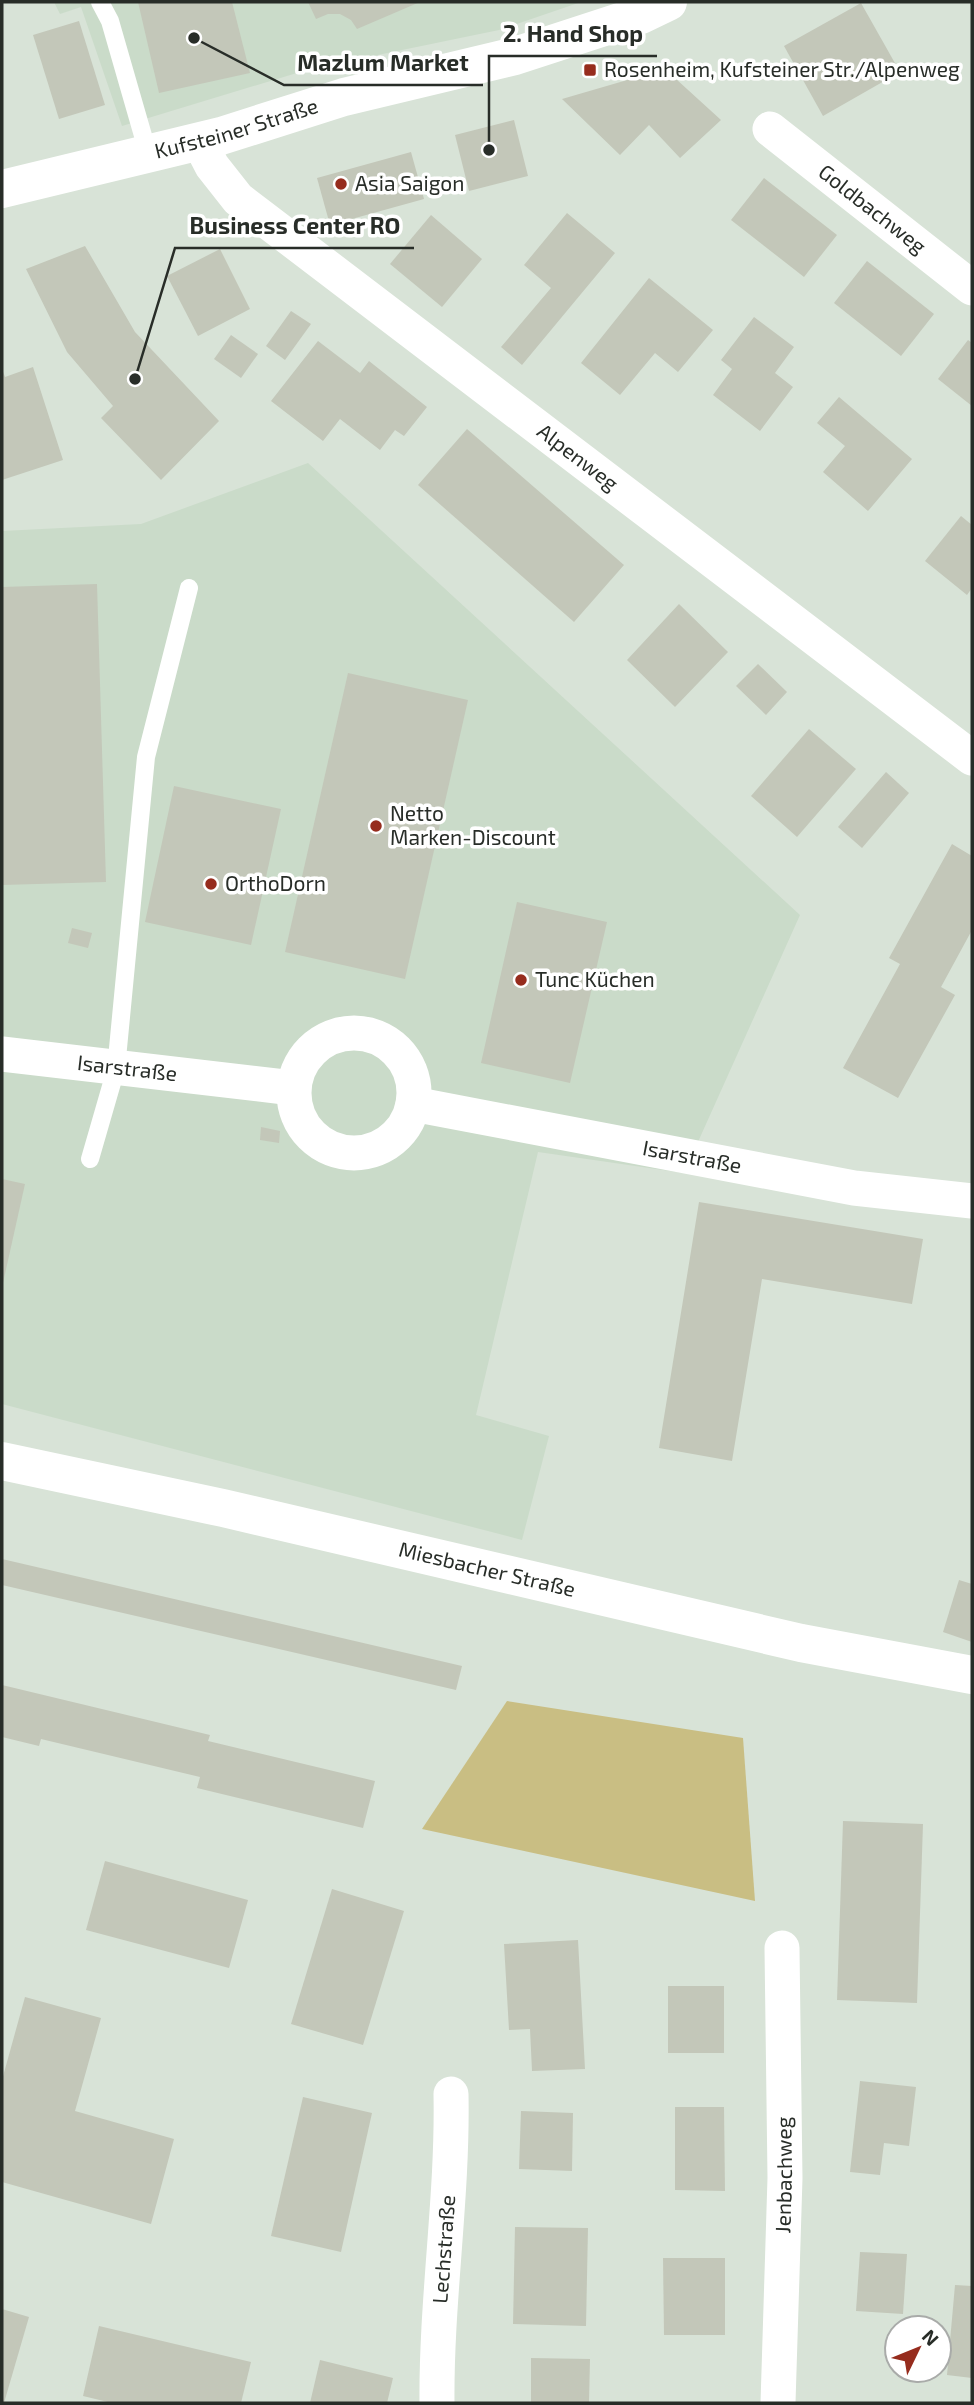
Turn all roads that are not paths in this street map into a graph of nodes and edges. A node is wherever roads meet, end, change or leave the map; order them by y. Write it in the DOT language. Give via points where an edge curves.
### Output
graph roads {
  1 [pos="100,2"];
  2 [pos="668,2"];
  3 [pos="770,129"];
  4 [pos="199,141"];
  5 [pos="148,153"];
  6 [pos="2,189"];
  7 [pos="972,288"];
  8 [pos="189,588"];
  9 [pos="972,758"];
  10 [pos="2,1055"];
  11 [pos="116,1069"];
  12 [pos="293,1088"];
  13 [pos="413,1104"];
  14 [pos="90,1159"];
  15 [pos="972,1201"];
  16 [pos="2,1461"];
  17 [pos="972,1675"];
  18 [pos="782,1948"];
  19 [pos="451,2094"];
  20 [pos="437,2403"];
  21 [pos="778,2403"];
  1 -- 5 [label="lane" via="110,21"];
  2 -- 4 [label="main road, Kufsteiner Straße" via="516,56 344,97"];
  3 -- 7 [label="street, Goldbachweg"];
  4 -- 5 [label="main road, Kufsteiner Straße"];
  4 -- 9 [label="street, Alpenweg" via="238,199"];
  5 -- 6 [label="main road, Kufsteiner Straße"];
  8 -- 11 [label="lane" via="146,757"];
  10 -- 11 [label="street, Isarstraße"];
  11 -- 12 [label="street, Isarstraße"];
  11 -- 14 [label="lane"];
  12 -- 13 [label="street" via="295,1108 318,1142 356,1154 393,1139"];
  12 -- 13 [label="street" via="298,1069 324,1040 342,1033 362,1033 381,1038 408,1066"];
  13 -- 15 [label="street, Isarstraße" via="854,1188"];
  16 -- 17 [label="main road, Miesbacher Straße" via="801,1643"];
  18 -- 21 [label="street, Jenbachweg" via="785,2178"];
  19 -- 20 [label="street, Lechstraße"];
}
